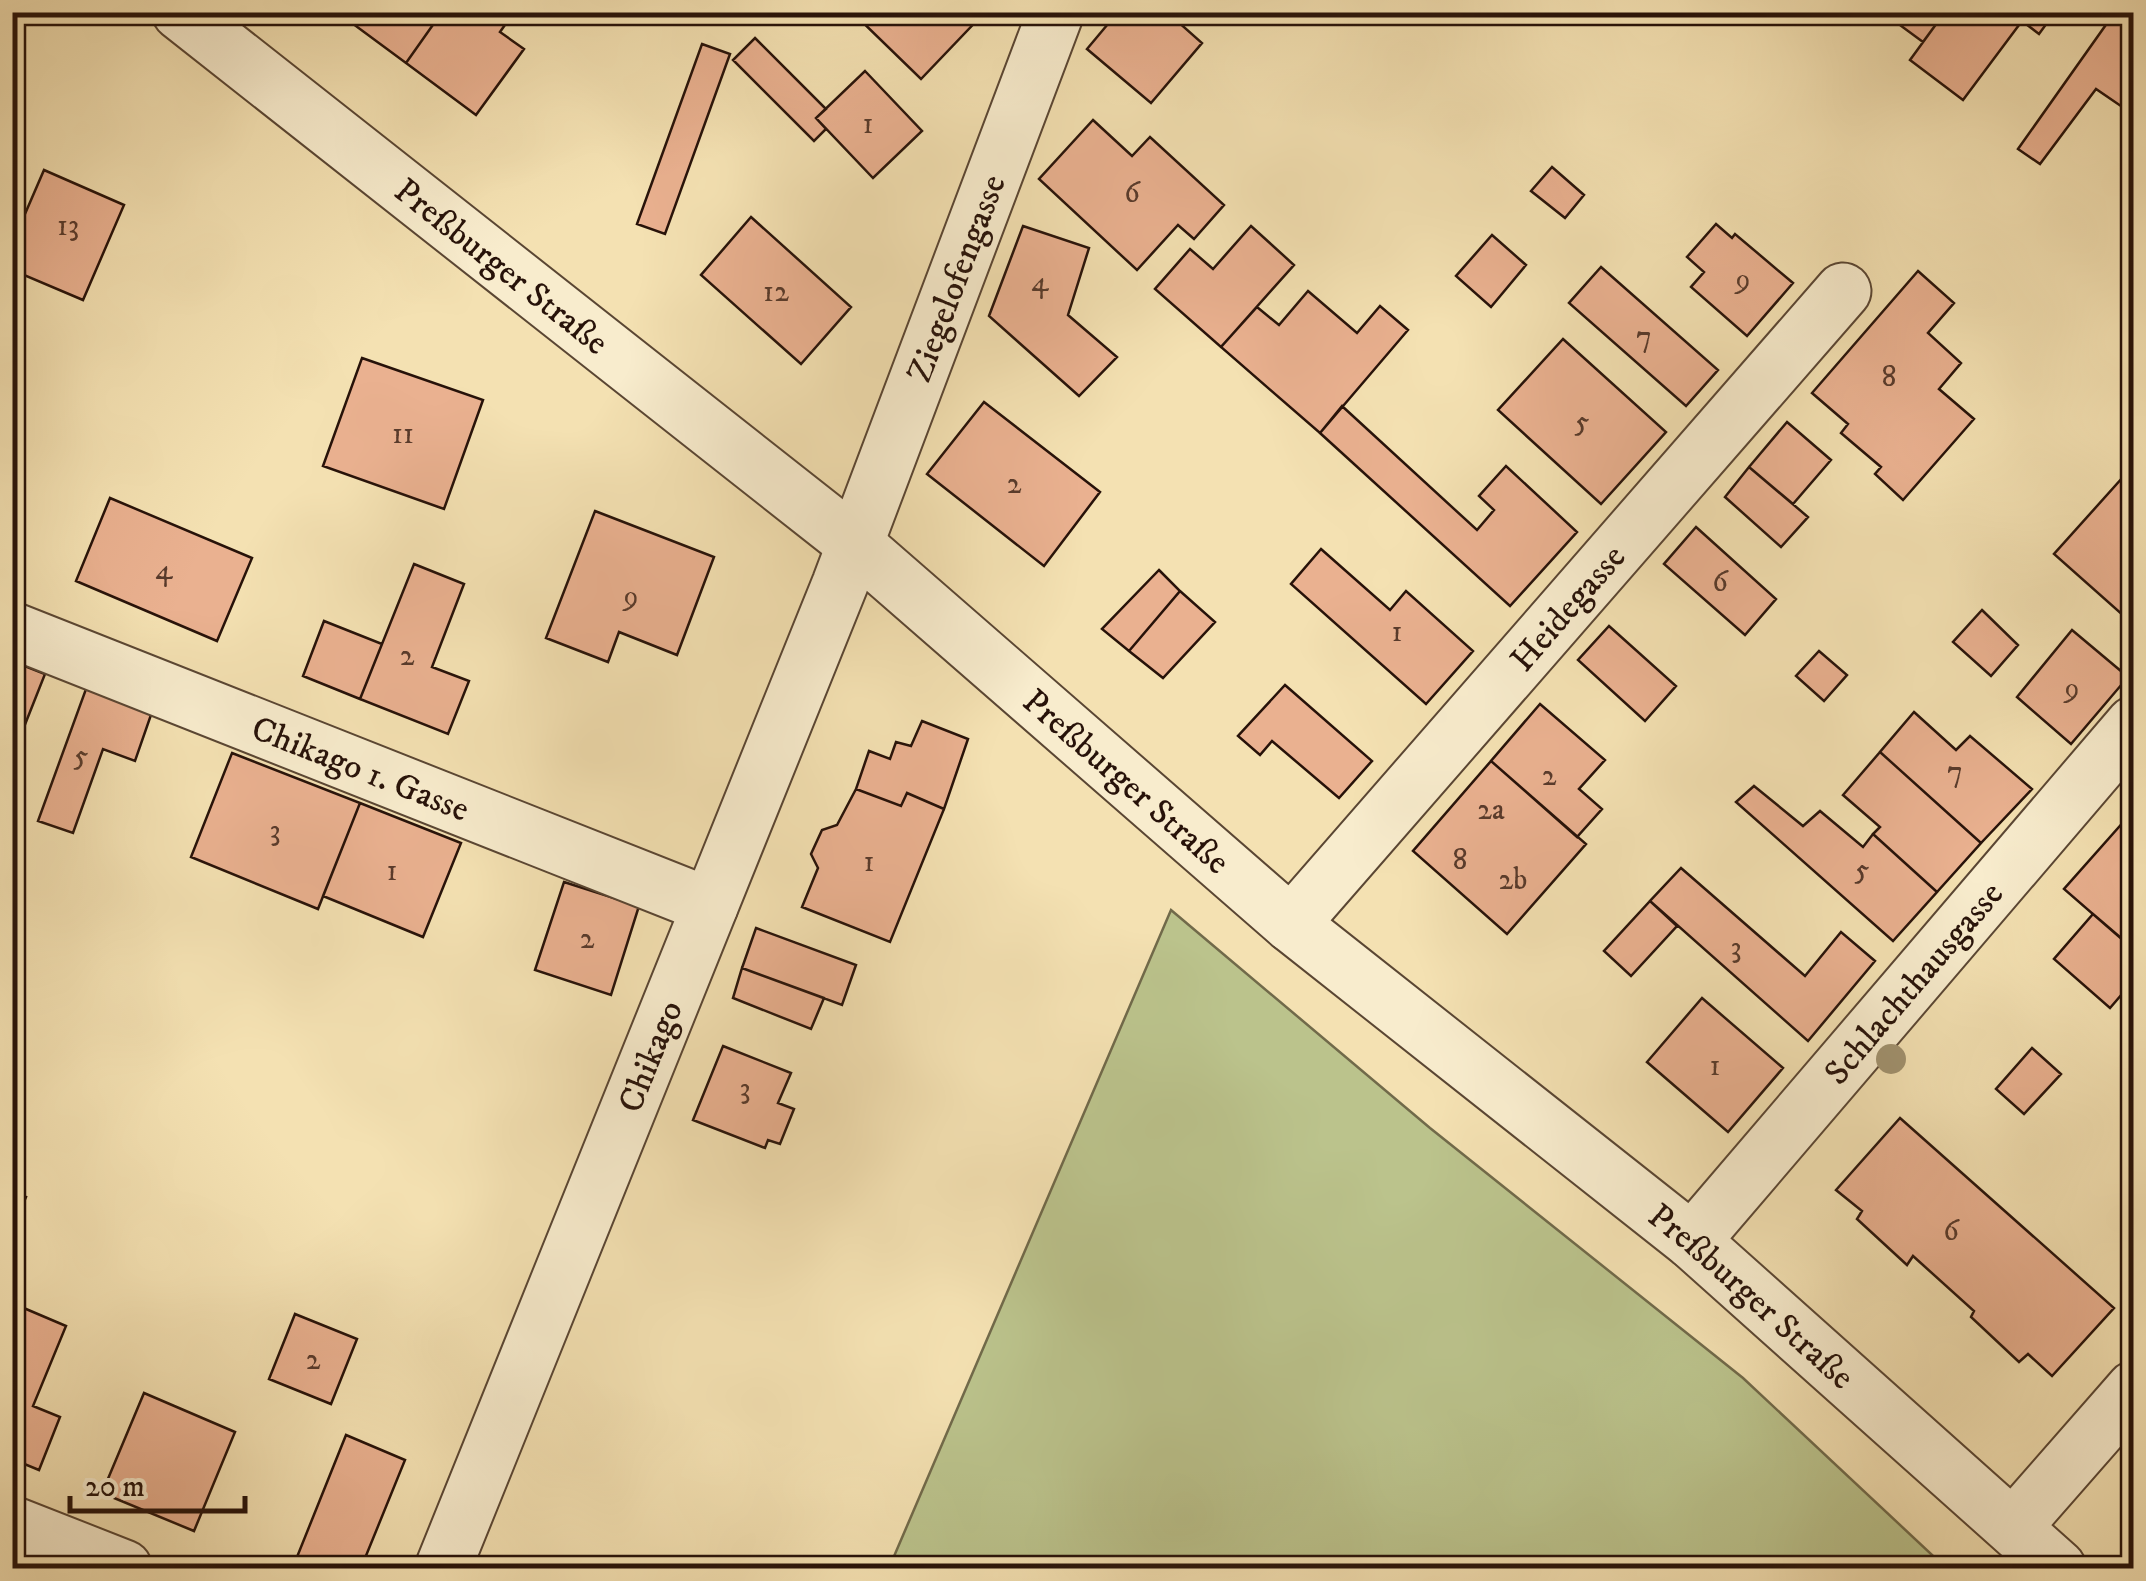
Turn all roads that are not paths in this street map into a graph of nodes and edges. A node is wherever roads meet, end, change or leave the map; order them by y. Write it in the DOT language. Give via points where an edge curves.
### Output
graph roads {
  1 [pos="180,12"];
  2 [pos="1056,12"];
  3 [pos="1843,291"];
  4 [pos="856,544"];
  5 [pos="12,630"];
  6 [pos="2134,724"];
  7 [pos="710,906"];
  8 [pos="1291,924"];
  9 [pos="1692,1241"];
  10 [pos="2134,1389"];
  11 [pos="12,1524"];
  12 [pos="2014,1526"];
  13 [pos="124,1568"];
  14 [pos="443,1568"];
  15 [pos="2058,1568"];
  1 -- 4 [label="street, Preßburger Straße"];
  2 -- 4 [label="street, Ziegelofengasse"];
  3 -- 8 [label="street, Heidegasse"];
  4 -- 7 [label="street, Chikago"];
  4 -- 8 [label="street, Preßburger Straße"];
  5 -- 7 [label="street, Chikago 1. Gasse"];
  6 -- 9 [label="street, Schlachthausgasse"];
  7 -- 14 [label="street, Chikago"];
  8 -- 9 [label="street, Preßburger Straße"];
  9 -- 12 [label="street, Preßburger Straße"];
  10 -- 12 [label="street"];
  11 -- 13 [label="street"];
  12 -- 15 [label="street, Preßburger Straße"];
}
